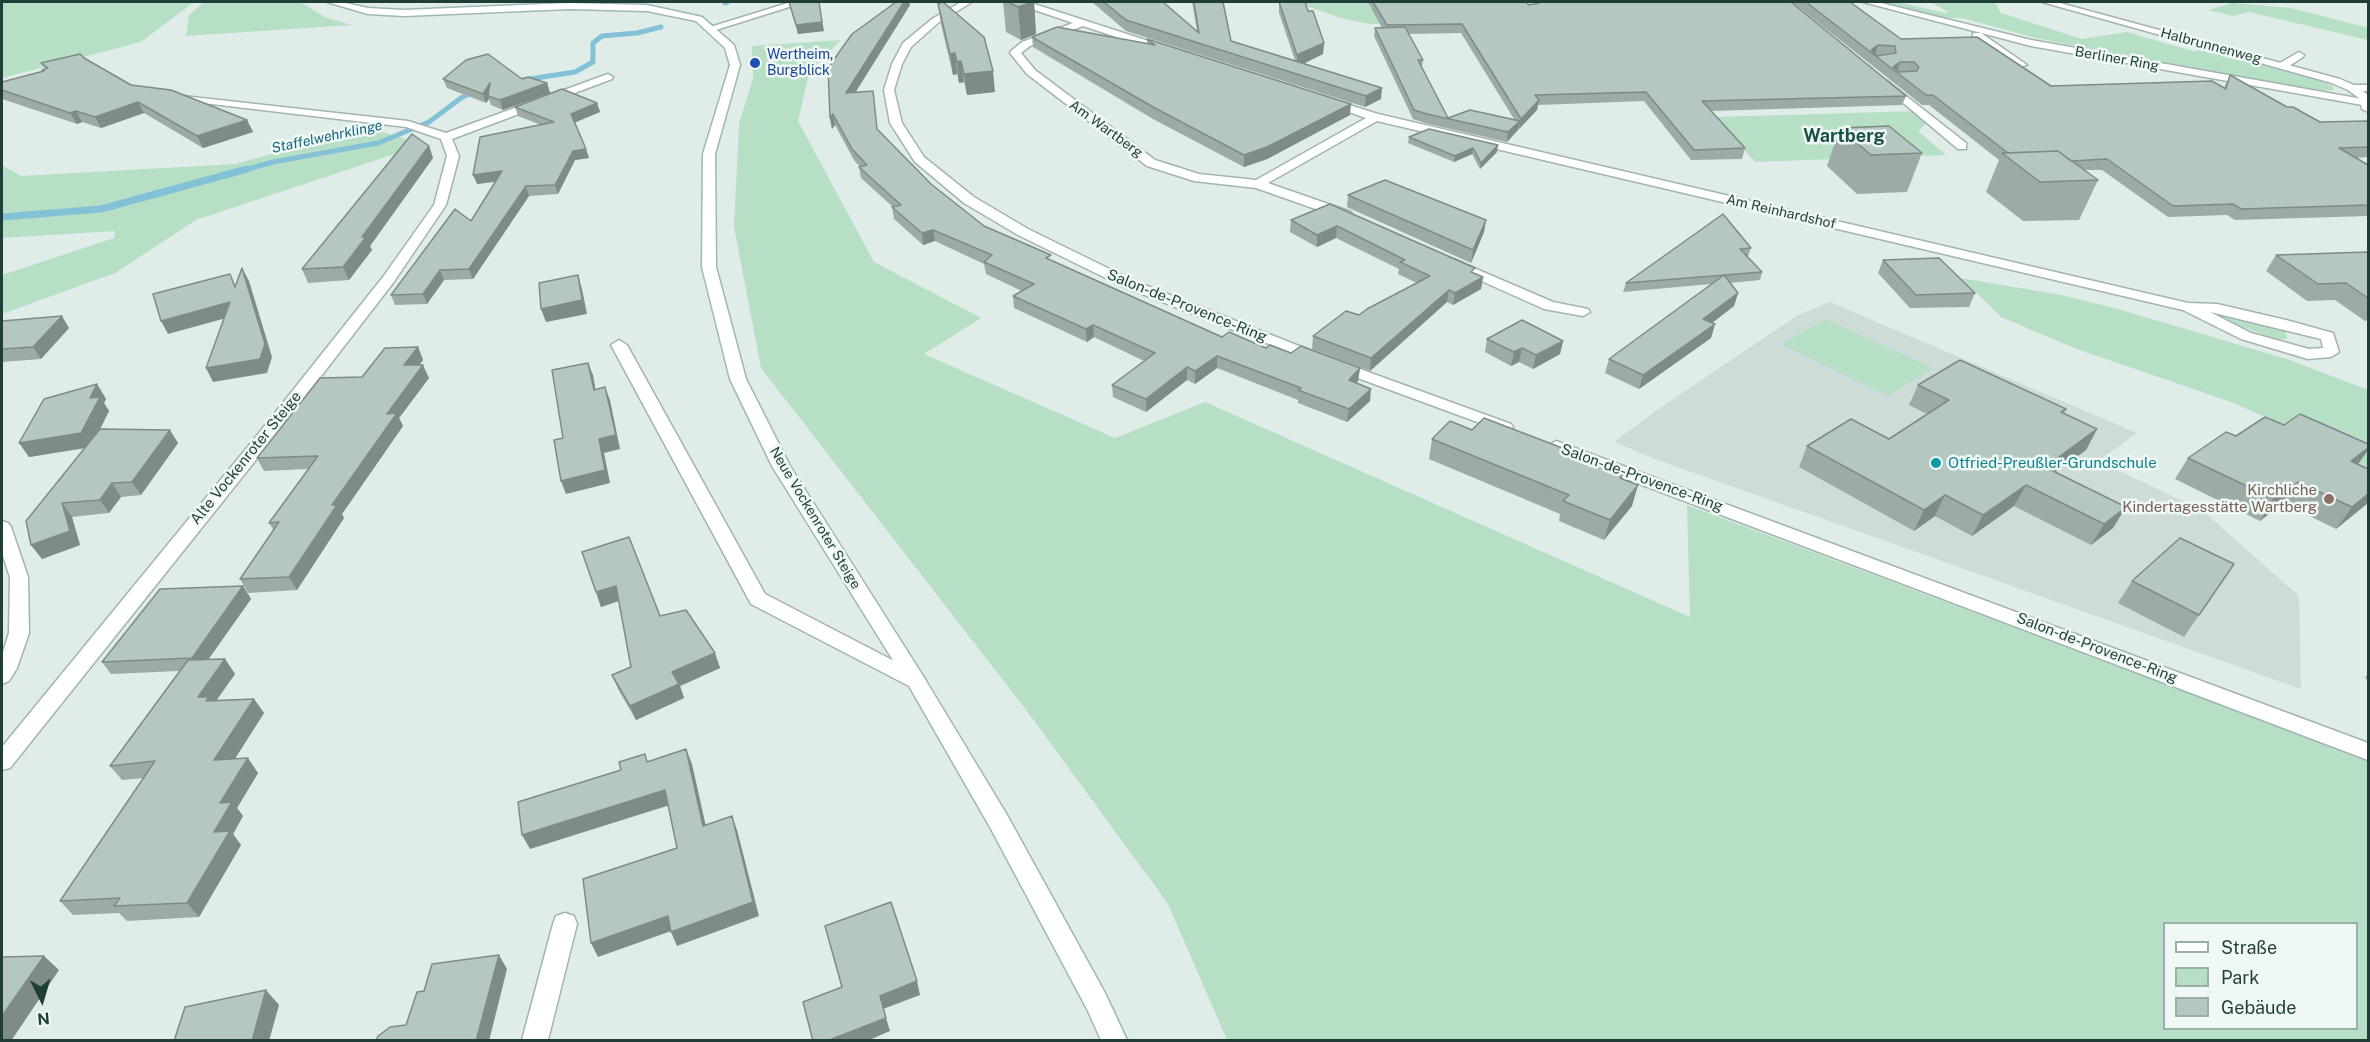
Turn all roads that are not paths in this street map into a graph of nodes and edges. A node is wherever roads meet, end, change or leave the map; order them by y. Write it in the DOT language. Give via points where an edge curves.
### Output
graph roads {
  1 [pos="332,2"];
  2 [pos="800,2"];
  3 [pos="967,2"];
  4 [pos="1020,2"];
  5 [pos="1868,2"];
  6 [pos="2048,2"];
  7 [pos="1081,23"];
  8 [pos="712,28"];
  9 [pos="1977,35"];
  10 [pos="2284,51"];
  11 [pos="1183,56"];
  12 [pos="2022,65"];
  13 [pos="2282,66"];
  14 [pos="608,77"];
  15 [pos="1879,78"];
  16 [pos="2352,88"];
  17 [pos="2368,88"];
  18 [pos="152,93"];
  19 [pos="1318,99"];
  20 [pos="2368,105"];
  21 [pos="1375,117"];
  22 [pos="446,137"];
  23 [pos="1962,146"];
  24 [pos="1258,184"];
  25 [pos="1361,222"];
  26 [pos="1445,259"];
  27 [pos="2188,307"];
  28 [pos="1583,312"];
  29 [pos="619,345"];
  30 [pos="1520,433"];
  31 [pos="1542,441"];
  32 [pos="2,527"];
  33 [pos="2,676"];
  34 [pos="916,681"];
  35 [pos="2368,752"];
  36 [pos="2,762"];
  37 [pos="564,924"];
  38 [pos="535,1041"];
  39 [pos="1114,1041"];
  1 -- 8 [label="street, Neue Vockenroter Steige" via="404,14 569,6 647,8 699,19"];
  2 -- 8 [label="street"];
  3 -- 30 [label="street, Salon-de-Provence-Ring" via="935,21 907,45 889,90 896,123 919,159 969,200 1127,284"];
  4 -- 7 [label="street"];
  5 -- 20 [label="street, Berliner Ring" via="2031,43"];
  6 -- 13 [label="street, Halbrunnenweg"];
  7 -- 11 [label="street"];
  7 -- 24 [label="street, Am Wartberg" via="1026,44 1015,53 1031,72 1151,163 1198,178"];
  8 -- 34 [label="street, Neue Vockenroter Steige" via="730,47 735,65 709,154 709,267 738,379 780,466"];
  9 -- 12 [label="street"];
  10 -- 13 [label="street" via="2299,55"];
  13 -- 16 [label="street, Halbrunnenweg"];
  14 -- 22 [label="street"];
  15 -- 23 [label="street"];
  16 -- 17 [label="street"];
  16 -- 20 [label="street, Halbrunnenweg"];
  18 -- 22 [label="street" via="408,124"];
  19 -- 21 [label="street, Am Reinhardshof"];
  21 -- 24 [label="street"];
  21 -- 27 [label="street, Am Reinhardshof"];
  22 -- 36 [label="street, Alte Vockenroter Steige" via="453,156 440,205 388,280"];
  24 -- 25 [label="street, Am Wartberg"];
  26 -- 28 [label="street" via="1549,306"];
  27 -- 27 [label="street" via="2246,336 2308,354 2331,352 2328,336 2217,308"];
  29 -- 34 [label="street" via="758,598"];
  31 -- 35 [label="street, Salon-de-Provence-Ring"];
  32 -- 33 [label="street" via="19,577 19,633"];
  34 -- 39 [label="street, Neue Vockenroter Steige" via="999,822"];
  37 -- 38 [label="street"];
}
